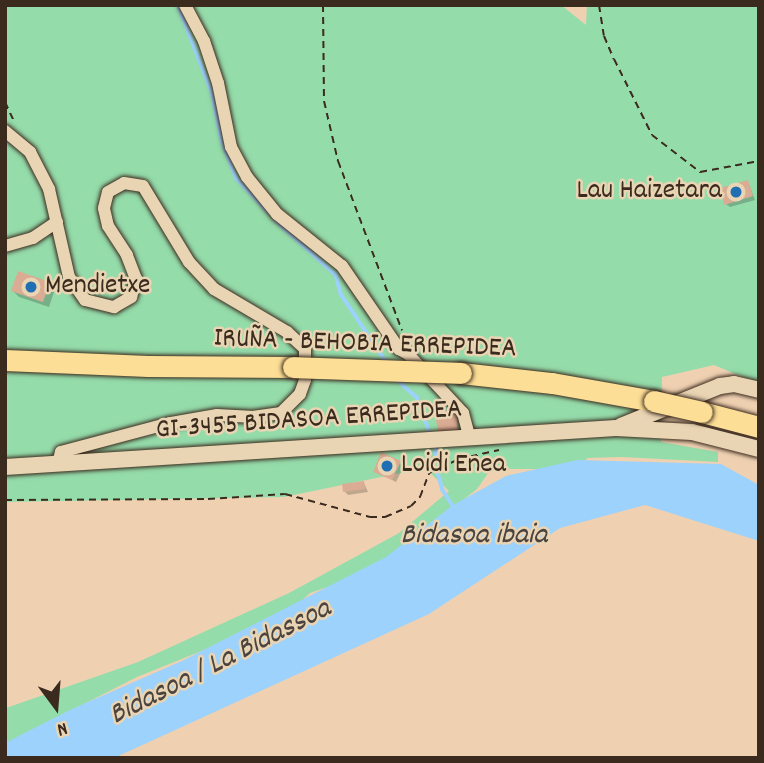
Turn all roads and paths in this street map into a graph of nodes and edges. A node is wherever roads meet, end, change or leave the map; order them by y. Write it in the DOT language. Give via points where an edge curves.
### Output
graph roads {
  1 [pos="185,5"];
  2 [pos="323,5"];
  3 [pos="599,5"];
  4 [pos="5,131"];
  5 [pos="759,161"];
  6 [pos="57,222"];
  7 [pos="5,246"];
  8 [pos="408,354"];
  9 [pos="5,360"];
  10 [pos="757,387"];
  11 [pos="662,403"];
  12 [pos="759,427"];
  13 [pos="616,428"];
  14 [pos="674,430"];
  15 [pos="469,436"];
  16 [pos="503,449"];
  17 [pos="759,449"];
  18 [pos="58,463"];
  19 [pos="5,467"];
  20 [pos="5,500"];
  1 -- 8 [label="street" via="204,41 231,147 247,177 277,214 342,266 376,319"];
  2 -- 8 [label="path" via="324,101 338,161"];
  3 -- 5 [label="path" via="614,59 652,135 668,151 700,172"];
  4 -- 6 [label="street" via="30,152 49,189"];
  6 -- 7 [label="street" via="33,238"];
  6 -- 18 [label="street" via="69,277 85,300 114,306 131,297 136,279 108,226 104,208 108,192 124,183 143,186 189,262 214,289 287,332 305,349 306,380 300,394 281,413 217,415 170,423 61,452"];
  8 -- 15 [label="street" via="463,413"];
  9 -- 11 [label="highway, IRUÑA - BEHOBIA ERREPIDEA, bridge" via="461,373 552,383"];
  10 -- 11 [label="street" via="720,386"];
  11 -- 12 [label="highway, IRUÑA - BEHOBIA ERREPIDEA, bridge"];
  11 -- 13 [label="street"];
  11 -- 14 [label="street"];
  13 -- 14 [label="street"];
  13 -- 15 [label="street, GI-3455 BIDASOA ERREPIDEA"];
  14 -- 17 [label="street"];
  15 -- 18 [label="street, GI-3455 BIDASOA ERREPIDEA"];
  16 -- 20 [label="path" via="459,459 429,472 411,506 385,517 285,494"];
  18 -- 19 [label="street, GI-3455 BIDASOA ERREPIDEA"];
}
